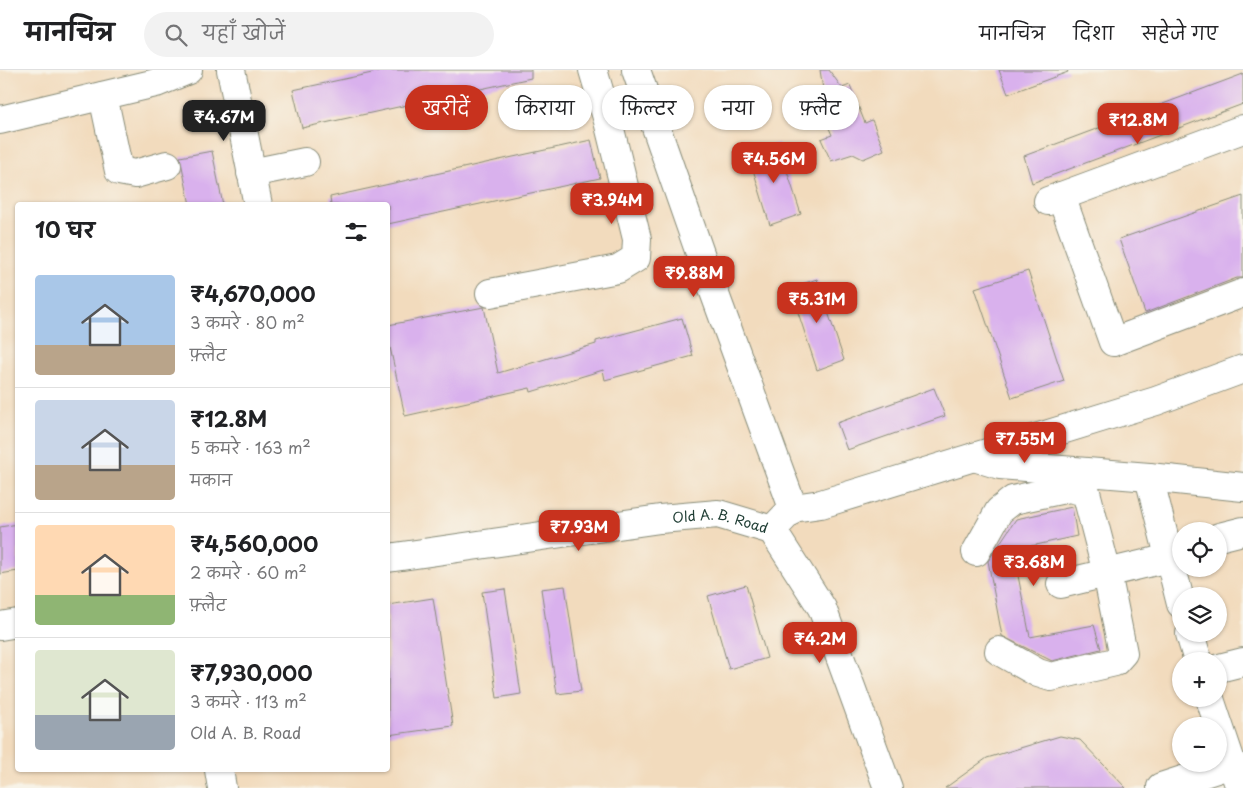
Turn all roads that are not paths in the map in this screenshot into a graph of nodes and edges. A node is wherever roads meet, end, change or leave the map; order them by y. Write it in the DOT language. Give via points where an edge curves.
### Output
graph roads {
  1 [pos="188,70"];
  2 [pos="231,70"];
  3 [pos="593,70"];
  4 [pos="636,70"];
  5 [pos="103,96"];
  6 [pos="0,120"];
  7 [pos="1243,129"];
  8 [pos="305,162"];
  9 [pos="167,165"];
  10 [pos="251,173"];
  11 [pos="257,202"];
  12 [pos="490,293"];
  13 [pos="1243,293"];
  14 [pos="1243,369"];
  15 [pos="973,457"];
  16 [pos="1149,477"];
  17 [pos="1243,487"];
  18 [pos="793,508"];
  19 [pos="772,530"];
  20 [pos="1243,531"];
  21 [pos="1227,535"];
  22 [pos="1172,551"];
  23 [pos="976,552"];
  24 [pos="390,558"];
  25 [pos="1107,573"];
  26 [pos="1061,584"];
  27 [pos="15,624"];
  28 [pos="0,626"];
  29 [pos="999,651"];
  30 [pos="1243,662"];
  31 [pos="1227,666"];
  32 [pos="1213,707"];
  33 [pos="219,772"];
  34 [pos="1236,776"];
  35 [pos="1162,787"];
  36 [pos="222,788"];
  37 [pos="888,788"];
  1 -- 5 [label="street" via="156,83"];
  2 -- 10 [label="street"];
  3 -- 12 [label="street" via="637,239 636,258 618,269"];
  4 -- 18 [label="street"];
  5 -- 6 [label="street"];
  5 -- 9 [label="street" via="119,170 134,174"];
  7 -- 13 [label="street" via="1054,198 1113,342"];
  8 -- 10 [label="street"];
  10 -- 11 [label="street"];
  14 -- 15 [label="street" via="1156,401"];
  15 -- 16 [label="street" via="1000,465"];
  15 -- 18 [label="street" via="821,504"];
  16 -- 17 [label="street"];
  16 -- 22 [label="street"];
  18 -- 19 [label="street"];
  19 -- 24 [label="street, Old A. B. Road" via="718,514 660,519"];
  19 -- 37 [label="street, Old A. B. Road" via="822,608"];
  20 -- 21 [label="street"];
  22 -- 25 [label="street"];
  23 -- 25 [label="street" via="998,511 1013,500 1068,488 1086,492"];
  25 -- 26 [label="street"];
  25 -- 29 [label="street" via="1123,653 1115,662 1051,677"];
  27 -- 28 [label="street"];
  30 -- 31 [label="street"];
  32 -- 34 [label="street"];
  33 -- 36 [label="street"];
  34 -- 35 [label="street"];
}
